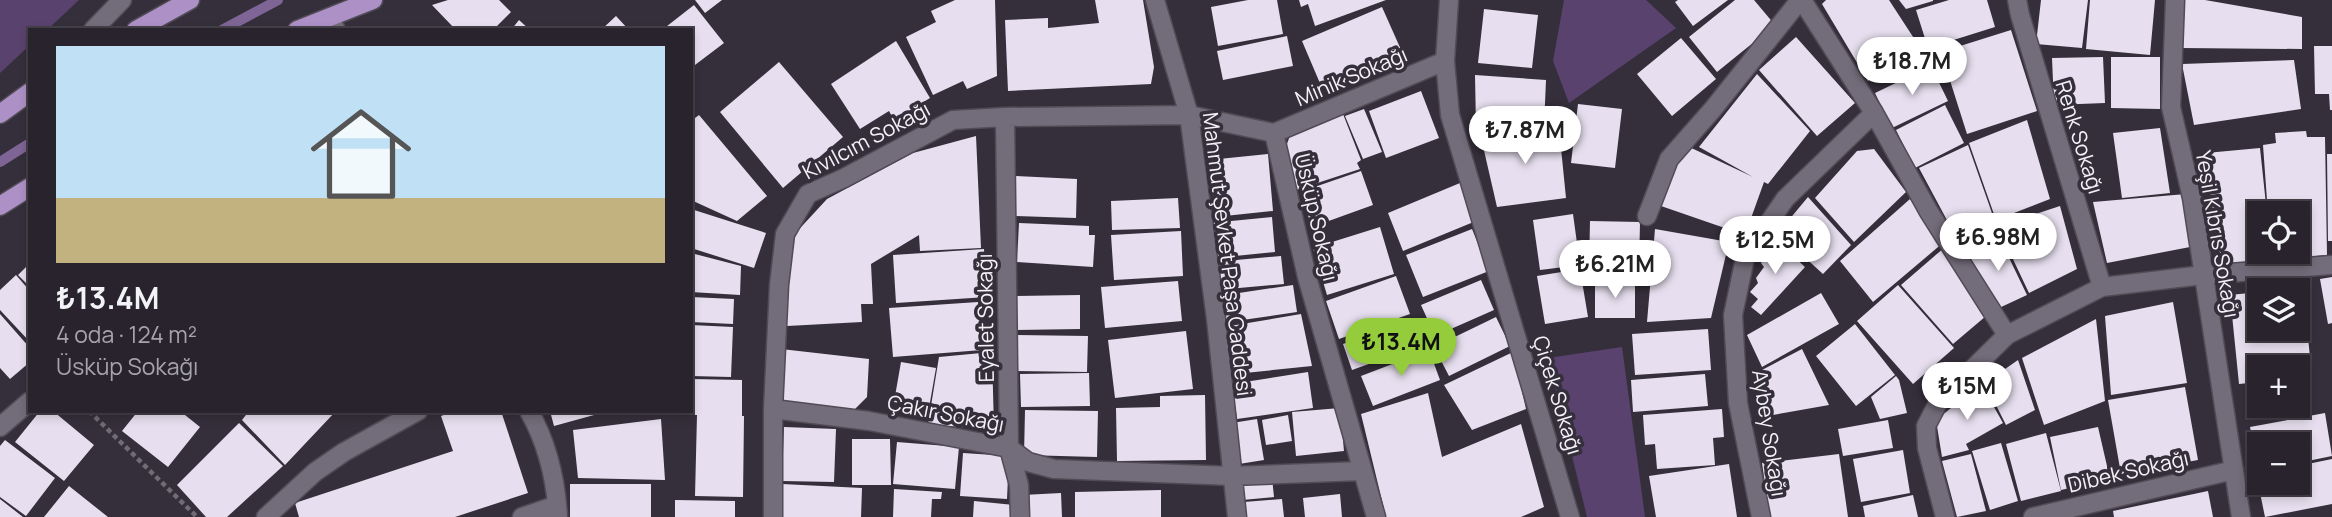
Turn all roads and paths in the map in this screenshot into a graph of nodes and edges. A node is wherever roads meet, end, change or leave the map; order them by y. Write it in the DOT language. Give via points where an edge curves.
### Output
graph roads {
  1 [pos="122,0"];
  2 [pos="190,0"];
  3 [pos="373,0"];
  4 [pos="1155,0"];
  5 [pos="1449,0"];
  6 [pos="1801,0"];
  7 [pos="2017,0"];
  8 [pos="2175,0"];
  9 [pos="333,24"];
  10 [pos="95,28"];
  11 [pos="140,28"];
  12 [pos="309,28"];
  13 [pos="1445,61"];
  14 [pos="28,93"];
  15 [pos="1874,113"];
  16 [pos="0,114"];
  17 [pos="1189,115"];
  18 [pos="1005,117"];
  19 [pos="1274,133"];
  20 [pos="28,188"];
  21 [pos="0,206"];
  22 [pos="1647,216"];
  23 [pos="2332,265"];
  24 [pos="2203,275"];
  25 [pos="2102,287"];
  26 [pos="2007,335"];
  27 [pos="28,403"];
  28 [pos="773,409"];
  29 [pos="91,413"];
  30 [pos="414,413"];
  31 [pos="530,413"];
  32 [pos="0,427"];
  33 [pos="1009,448"];
  34 [pos="2234,470"];
  35 [pos="1362,471"];
  36 [pos="1232,476"];
  37 [pos="557,511"];
  38 [pos="197,517"];
  39 [pos="266,517"];
  40 [pos="522,517"];
  41 [pos="773,517"];
  42 [pos="1020,517"];
  43 [pos="1237,517"];
  44 [pos="1376,517"];
  45 [pos="1570,517"];
  46 [pos="1761,517"];
  47 [pos="1945,517"];
  48 [pos="2033,517"];
  49 [pos="2241,517"];
  1 -- 10 [label="street"];
  2 -- 11 [label="main road"];
  3 -- 9 [label="main road"];
  4 -- 17 [label="street, Mahmut Şevket Paşa Caddesi"];
  5 -- 13 [label="street, Çiçek Sokağı"];
  6 -- 15 [label="street"];
  6 -- 22 [label="street" via="1669,159"];
  7 -- 25 [label="street, Renk Sokağı"];
  8 -- 24 [label="street, Yeşil Kıbrıs Sokağı" via="2171,107 2192,198"];
  9 -- 12 [label="main road"];
  13 -- 19 [label="street, Minik Sokağı"];
  13 -- 45 [label="street, Çiçek Sokağı" via="1450,115"];
  14 -- 16 [label="main road"];
  15 -- 26 [label="street" via="1929,212"];
  15 -- 46 [label="street, Aybey Sokağı" via="1785,199 1745,258 1733,315 1736,379"];
  17 -- 18 [label="street, Kıvılcım Sokağı"];
  17 -- 19 [label="street, Üsküp Sokağı"];
  17 -- 36 [label="street, Mahmut Şevket Paşa Caddesi"];
  18 -- 28 [label="street, Kıvılcım Sokağı" via="953,120 808,194 785,234"];
  18 -- 33 [label="street, Eyalet Sokağı"];
  19 -- 35 [label="street, Üsküp Sokağı" via="1307,277"];
  20 -- 21 [label="main road"];
  23 -- 24 [label="street"];
  24 -- 25 [label="street"];
  24 -- 34 [label="street, Yeşil Kıbrıs Sokağı"];
  25 -- 26 [label="street"];
  26 -- 47 [label="street" via="1938,403 1926,426 1927,448"];
  27 -- 32 [label="street"];
  28 -- 33 [label="street, Çakır Sokağı" via="869,421"];
  28 -- 41 [label="street, Kıvılcım Sokağı"];
  29 -- 38 [label="path"];
  30 -- 39 [label="street" via="314,472"];
  31 -- 37 [label="street" via="542,439"];
  33 -- 36 [label="street, Çakır Sokağı" via="1028,462 1054,469"];
  33 -- 42 [label="street, Eyalet Sokağı" via="1019,485"];
  34 -- 48 [label="street, Dibek Sokağı"];
  34 -- 49 [label="street, Yeşil Kıbrıs Sokağı"];
  35 -- 36 [label="street, Çakır Sokağı"];
  35 -- 44 [label="street, Üsküp Sokağı"];
  36 -- 43 [label="street, Mahmut Şevket Paşa Caddesi"];
  37 -- 40 [label="street"];
}
